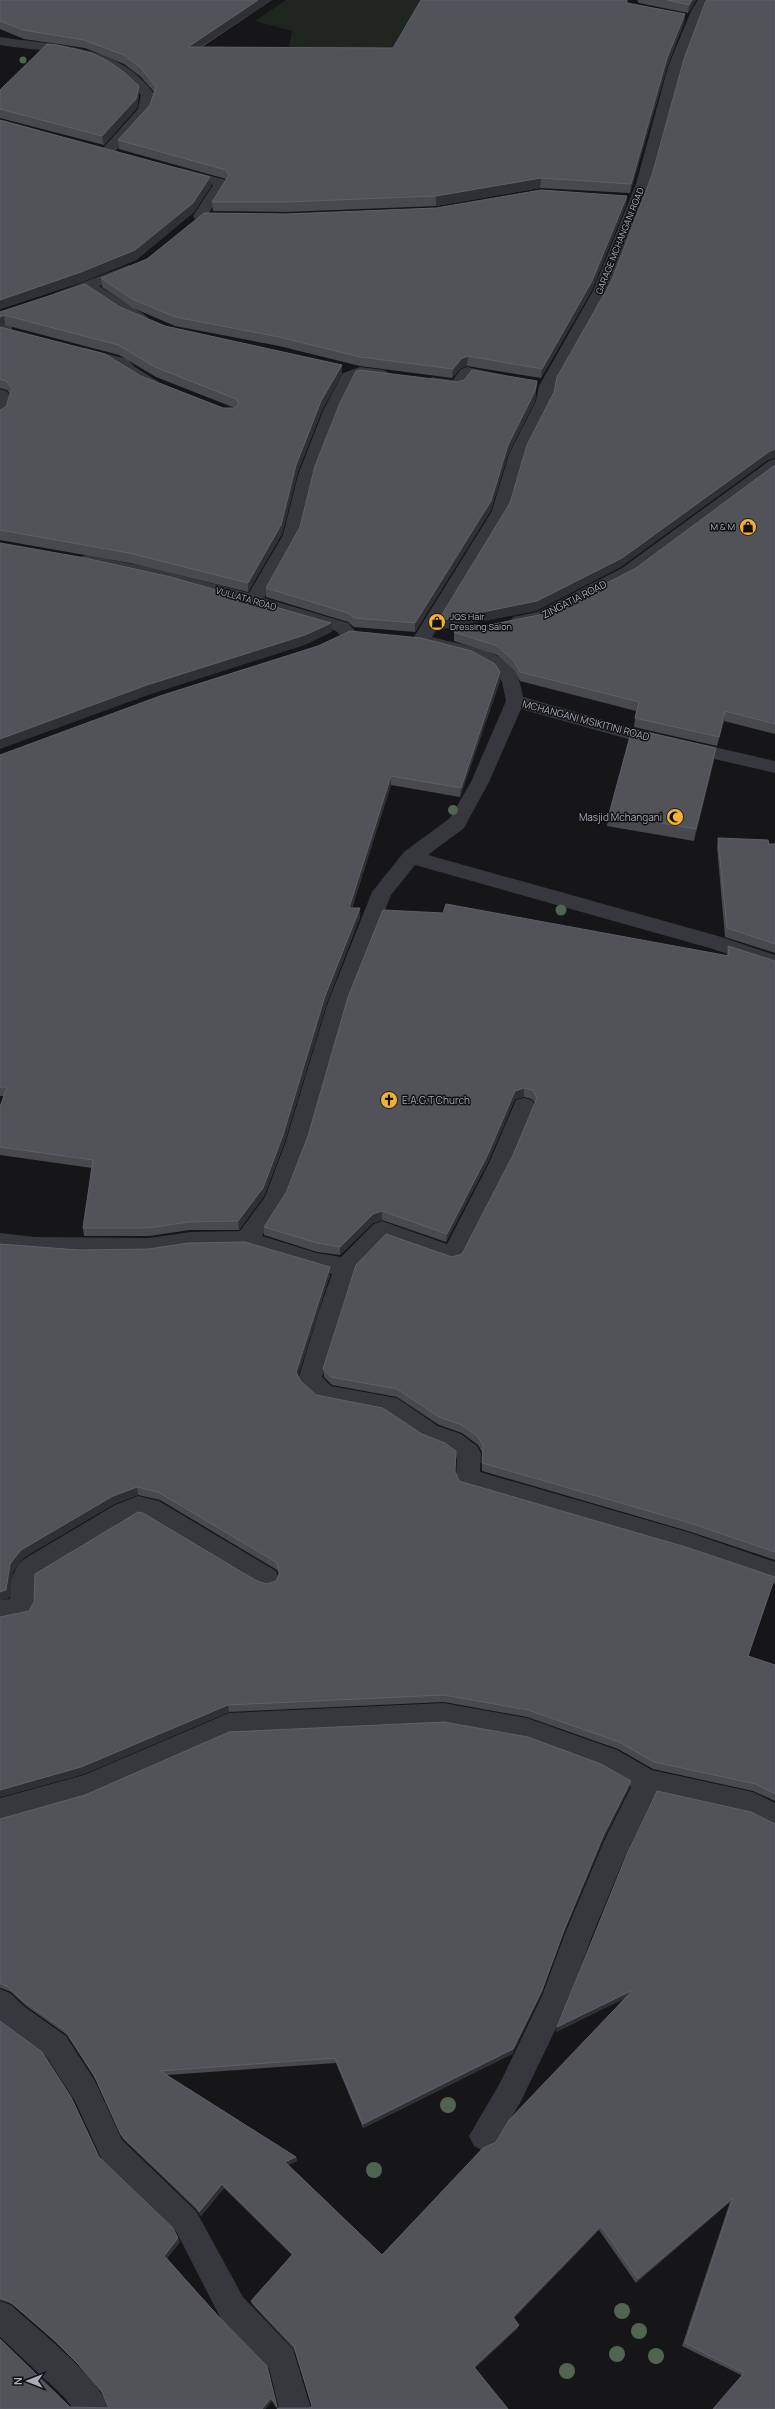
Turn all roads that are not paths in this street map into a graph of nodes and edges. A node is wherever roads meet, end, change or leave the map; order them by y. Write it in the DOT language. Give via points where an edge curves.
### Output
graph roads {
  1 [pos="704,0"];
  2 [pos="0,41"];
  3 [pos="94,148"];
  4 [pos="108,151"];
  5 [pos="123,155"];
  6 [pos="168,168"];
  7 [pos="620,198"];
  8 [pos="636,200"];
  9 [pos="200,216"];
  10 [pos="216,216"];
  11 [pos="189,226"];
  12 [pos="142,264"];
  13 [pos="88,286"];
  14 [pos="44,301"];
  15 [pos="22,309"];
  16 [pos="4,315"];
  17 [pos="154,324"];
  18 [pos="5,331"];
  19 [pos="20,335"];
  20 [pos="0,347"];
  21 [pos="72,350"];
  22 [pos="339,367"];
  23 [pos="360,372"];
  24 [pos="397,377"];
  25 [pos="419,380"];
  26 [pos="510,380"];
  27 [pos="168,389"];
  28 [pos="0,394"];
  29 [pos="0,413"];
  30 [pos="775,464"];
  31 [pos="75,557"];
  32 [pos="254,600"];
  33 [pos="504,624"];
  34 [pos="459,633"];
  35 [pos="348,635"];
  36 [pos="414,639"];
  37 [pos="515,701"];
  38 [pos="775,767"];
  39 [pos="411,858"];
  40 [pos="775,963"];
  41 [pos="524,1106"];
  42 [pos="246,1240"];
  43 [pos="0,1242"];
  44 [pos="346,1267"];
  45 [pos="775,1573"];
  46 [pos="267,1579"];
  47 [pos="0,1612"];
  48 [pos="647,1782"];
  49 [pos="0,1811"];
  50 [pos="775,1817"];
  51 [pos="0,2002"];
  52 [pos="484,2136"];
  53 [pos="0,2316"];
  54 [pos="94,2409"];
  55 [pos="295,2409"];
  1 -- 8 [label="street, GARAGE MCHANGANI ROAD" via="687,18 645,177"];
  2 -- 4 [label="street" via="98,55 115,62 137,79 148,95 145,110"];
  3 -- 4 [label="street"];
  4 -- 5 [label="street"];
  6 -- 9 [label="street" via="221,183"];
  7 -- 8 [label="street"];
  8 -- 36 [label="street, GARAGE MCHANGANI ROAD" via="601,291 539,385 544,401 517,454 500,511"];
  9 -- 10 [label="street"];
  9 -- 11 [label="street"];
  12 -- 13 [label="street"];
  13 -- 14 [label="street"];
  13 -- 17 [label="street" via="127,312"];
  15 -- 16 [label="street"];
  16 -- 18 [label="street"];
  18 -- 19 [label="street"];
  18 -- 20 [label="street"];
  21 -- 27 [label="street" via="121,362 138,375"];
  22 -- 23 [label="street"];
  23 -- 24 [label="street"];
  23 -- 32 [label="street" via="349,376 331,411 306,475 291,535"];
  25 -- 26 [label="street" via="457,386 466,372"];
  28 -- 29 [label="street" via="4,397"];
  30 -- 33 [label="street, ZINGATIA ROAD" via="628,572 542,617"];
  31 -- 32 [label="street, VULLATA ROAD" via="129,567"];
  32 -- 35 [label="street, VULLATA ROAD" via="342,627"];
  34 -- 36 [label="street"];
  36 -- 37 [label="street" via="478,655 502,668 511,682"];
  37 -- 38 [label="street, MCHANGANI MSIKITINI ROAD" via="628,733"];
  37 -- 39 [label="street" via="480,782 457,823"];
  39 -- 40 [label="street" via="718,943"];
  39 -- 42 [label="street" via="382,892 337,1005 296,1144 274,1201"];
  41 -- 44 [label="street" via="502,1162 452,1255 382,1230"];
  42 -- 43 [label="street" via="190,1241 149,1247 35,1246"];
  42 -- 44 [label="street" via="317,1262"];
  44 -- 45 [label="street" via="310,1380 325,1396 390,1405 431,1434 453,1441 469,1453 468,1479 688,1543"];
  46 -- 47 [label="street" via="150,1509 138,1507 34,1566 24,1574 22,1609"];
  48 -- 49 [label="street" via="608,1759 527,1730 436,1716 229,1725 86,1787"];
  48 -- 50 [label="street" via="753,1805"];
  48 -- 52 [label="street" via="614,1850 554,2002 510,2093"];
  51 -- 55 [label="street" via="15,2017 56,2046 85,2091 112,2150 186,2221 232,2308 282,2360"];
  53 -- 54 [label="street" via="74,2385"];
}
